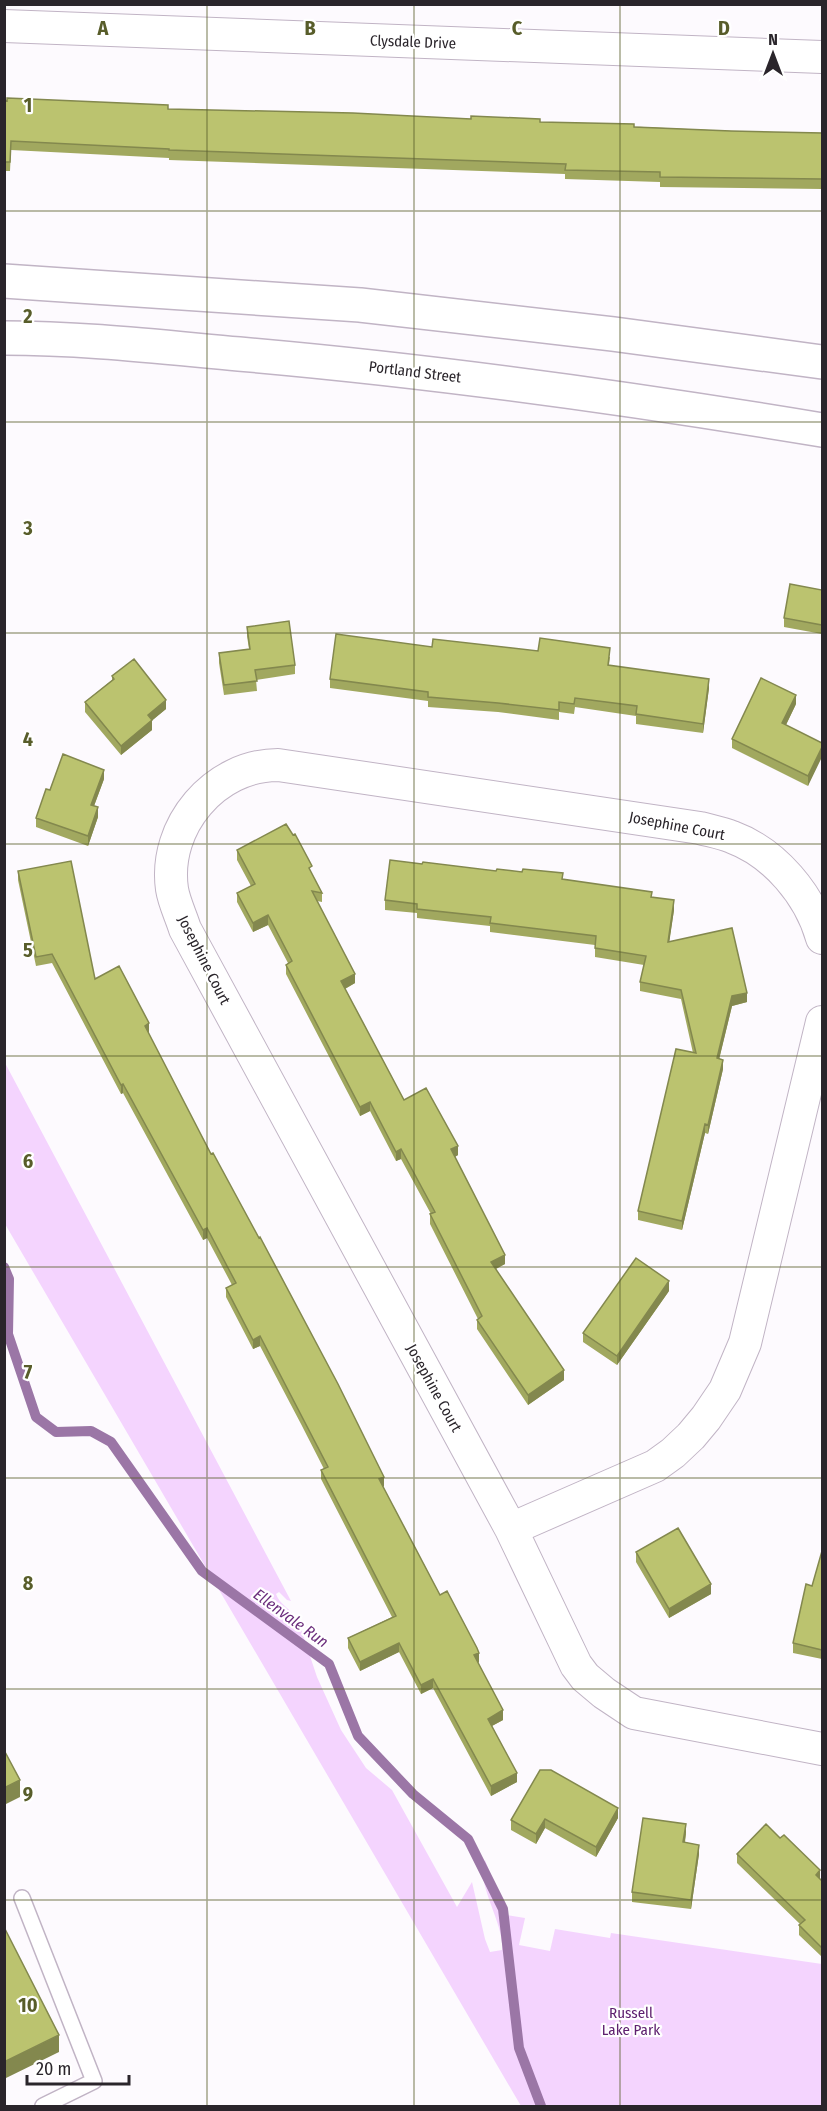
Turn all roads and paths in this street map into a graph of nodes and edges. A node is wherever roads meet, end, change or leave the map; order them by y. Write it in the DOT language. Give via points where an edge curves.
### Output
graph roads {
  1 [pos="4,26"];
  2 [pos="822,57"];
  3 [pos="4,281"];
  4 [pos="4,338"];
  5 [pos="822,362"];
  6 [pos="822,430"];
  7 [pos="822,938"];
  8 [pos="822,1022"];
  9 [pos="512,1529"];
  10 [pos="822,1749"];
  11 [pos="22,1898"];
  12 [pos="43,2106"];
  1 -- 2 [label="street, Clysdale Drive"];
  3 -- 5 [label="main road" via="360,305"];
  4 -- 6 [label="main road, Portland Street" via="60,338 354,364 666,404"];
  7 -- 9 [label="street, Josephine Court" via="810,906 767,856 732,837 700,828 278,765 240,771 215,786 185,821 172,866 172,890 185,929"];
  8 -- 9 [label="street" via="745,1343 725,1390 690,1436 655,1466"];
  9 -- 10 [label="street, Josephine Court" via="576,1665 604,1693 634,1713"];
  11 -- 12 [label="lane" via="94,2081"];
}
